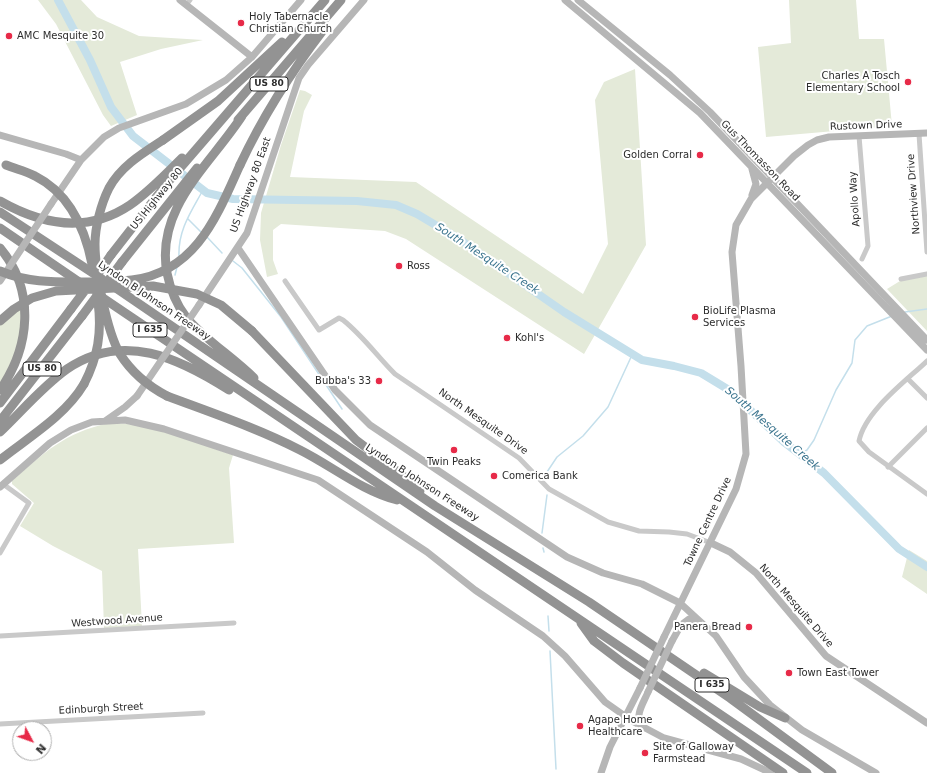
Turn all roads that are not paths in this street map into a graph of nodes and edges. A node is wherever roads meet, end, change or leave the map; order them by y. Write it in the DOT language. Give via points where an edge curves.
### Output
graph roads {
  1 [pos="301,0"];
  2 [pos="325,0"];
  3 [pos="341,0"];
  4 [pos="347,0"];
  5 [pos="364,0"];
  6 [pos="565,0"];
  7 [pos="581,1"];
  8 [pos="185,2"];
  9 [pos="575,8"];
  10 [pos="302,27"];
  11 [pos="252,57"];
  12 [pos="685,88"];
  13 [pos="680,94"];
  14 [pos="725,133"];
  15 [pos="927,133"];
  16 [pos="919,134"];
  17 [pos="0,135"];
  18 [pos="859,136"];
  19 [pos="81,160"];
  20 [pos="748,162"];
  21 [pos="3,164"];
  22 [pos="165,180"];
  23 [pos="770,180"];
  24 [pos="182,191"];
  25 [pos="751,199"];
  26 [pos="0,201"];
  27 [pos="0,212"];
  28 [pos="0,228"];
  29 [pos="832,245"];
  30 [pos="0,248"];
  31 [pos="238,248"];
  32 [pos="927,252"];
  33 [pos="862,259"];
  34 [pos="0,271"];
  35 [pos="927,274"];
  36 [pos="901,278"];
  37 [pos="0,281"];
  38 [pos="285,281"];
  39 [pos="0,321"];
  40 [pos="927,340"];
  41 [pos="927,350"];
  42 [pos="927,361"];
  43 [pos="908,379"];
  44 [pos="0,390"];
  45 [pos="271,395"];
  46 [pos="927,398"];
  47 [pos="0,403"];
  48 [pos="0,421"];
  49 [pos="105,421"];
  50 [pos="927,428"];
  51 [pos="300,431"];
  52 [pos="0,432"];
  53 [pos="0,460"];
  54 [pos="888,467"];
  55 [pos="2,486"];
  56 [pos="927,494"];
  57 [pos="405,502"];
  58 [pos="435,506"];
  59 [pos="711,543"];
  60 [pos="0,553"];
  61 [pos="589,602"];
  62 [pos="680,603"];
  63 [pos="577,618"];
  64 [pos="234,623"];
  65 [pos="704,624"];
  66 [pos="0,636"];
  67 [pos="203,713"];
  68 [pos="625,716"];
  69 [pos="785,718"];
  70 [pos="927,723"];
  71 [pos="0,724"];
  72 [pos="641,727"];
  73 [pos="601,773"];
  74 [pos="771,773"];
  75 [pos="783,773"];
  76 [pos="807,773"];
  77 [pos="832,773"];
  78 [pos="876,773"];
  1 -- 11 [label="main road"];
  2 -- 10 [label="highway, US 80"];
  3 -- 24 [label="highway, US 80"];
  4 -- 34 [label="highway, bridge" via="281,88 240,165 217,216 198,244 182,259 159,273 133,280 55,283 28,280"];
  5 -- 31 [label="main road, US Highway 80 East" via="303,71 293,93 251,222"];
  6 -- 9 [label="main road, Gus Thomasson Road"];
  7 -- 9 [label="main road"];
  7 -- 12 [label="main road, Gus Thomasson Road"];
  8 -- 11 [label="main road"];
  9 -- 13 [label="main road, Gus Thomasson Road"];
  10 -- 22 [label="highway, US 80" via="209,135"];
  10 -- 57 [label="highway, bridge" via="218,101 136,158 115,179 104,204 95,244 104,305 112,339 131,370 151,387 167,396 266,434 313,457 381,496"];
  11 -- 19 [label="main road" via="226,80 196,99 119,128 104,137"];
  12 -- 13 [label="main road"];
  12 -- 14 [label="main road, Gus Thomasson Road"];
  13 -- 14 [label="main road, Gus Thomasson Road"];
  14 -- 20 [label="main road, Gus Thomasson Road"];
  14 -- 23 [label="main road, Gus Thomasson Road"];
  15 -- 16 [label="main road, Rustown Drive"];
  16 -- 18 [label="main road, Rustown Drive"];
  16 -- 32 [label="street, Northview Drive"];
  17 -- 19 [label="main road"];
  18 -- 23 [label="main road, Rustown Drive" via="816,140 794,156"];
  18 -- 33 [label="street, Apollo Way" via="868,246"];
  19 -- 37 [label="main road, bridge"];
  20 -- 23 [label="main road, Gus Thomasson Road"];
  20 -- 25 [label="main road" via="756,179 756,188"];
  21 -- 53 [label="highway, bridge" via="47,182 70,207 85,234 93,268 100,326 95,362 74,399"];
  22 -- 26 [label="highway" via="121,210 100,219 80,223 37,219"];
  22 -- 47 [label="highway, US Highway 80 / US 80, bridge" via="112,255"];
  23 -- 25 [label="main road, Towne Centre Drive"];
  23 -- 29 [label="main road, Gus Thomasson Road"];
  24 -- 45 [label="highway" via="165,242 166,268 173,294 195,326 239,362"];
  24 -- 48 [label="highway, US Highway 80 / US 80, bridge" via="122,262"];
  25 -- 59 [label="main road, Towne Centre Drive" via="736,225 732,252 746,446 736,489"];
  27 -- 45 [label="highway, Lyndon B Johnson Freeway / I 635"];
  28 -- 51 [label="highway, I 635"];
  29 -- 40 [label="main road, Gus Thomasson Road"];
  29 -- 41 [label="main road, Gus Thomasson Road" via="882,304"];
  30 -- 44 [label="highway" via="9,259 17,277 26,317 18,360"];
  31 -- 49 [label="main road, US Highway 80 East, bridge" via="137,396"];
  31 -- 62 [label="main road, Lyndon B Johnson Freeway" via="335,390 370,425 567,557 603,573 642,584"];
  35 -- 36 [label="street"];
  38 -- 59 [label="street, North Mesquite Drive" via="319,330 339,318 343,320 364,338 395,374 519,458 549,489 608,522 623,527 677,533"];
  39 -- 58 [label="highway, bridge" via="32,298 56,291 153,286 198,294 221,305 252,331 356,440 409,480"];
  42 -- 43 [label="street"];
  43 -- 46 [label="street"];
  43 -- 54 [label="street" via="868,420 860,435 859,442"];
  45 -- 58 [label="highway, Lyndon B Johnson Freeway / I 635"];
  49 -- 55 [label="main road, US Highway 80 East" via="82,425 62,435"];
  49 -- 68 [label="main road" via="125,420 164,429 318,480 427,552 475,590 543,636 565,656 605,702"];
  50 -- 54 [label="street"];
  51 -- 52 [label="highway" via="180,362 158,354 127,350 99,354 68,368"];
  51 -- 57 [label="highway, I 635"];
  54 -- 56 [label="street"];
  55 -- 60 [label="street" via="29,503"];
  57 -- 63 [label="highway, I 635"];
  58 -- 61 [label="highway, Lyndon B Johnson Freeway / I 635"];
  59 -- 62 [label="main road, Towne Centre Drive"];
  59 -- 70 [label="main road, North Mesquite Drive" via="730,552 756,573 826,656"];
  61 -- 69 [label="highway" via="760,707"];
  61 -- 77 [label="highway, Lyndon B Johnson Freeway / I 635" via="730,698"];
  62 -- 65 [label="main road, Lyndon B Johnson Freeway"];
  62 -- 68 [label="main road, Towne Centre Drive, bridge"];
  63 -- 75 [label="highway" via="594,641 623,663"];
  63 -- 76 [label="highway, I 635"];
  64 -- 66 [label="street, Westwood Avenue"];
  65 -- 69 [label="main road, Lyndon B Johnson Freeway" via="719,640 758,694"];
  65 -- 72 [label="main road, bridge" via="693,620 683,622 639,712 638,721"];
  67 -- 71 [label="street, Edinburgh Street"];
  68 -- 72 [label="main road"];
  68 -- 73 [label="main road, Towne Centre Drive"];
  69 -- 78 [label="main road, Lyndon B Johnson Freeway"];
  72 -- 74 [label="main road" via="676,742 741,759"];
}
